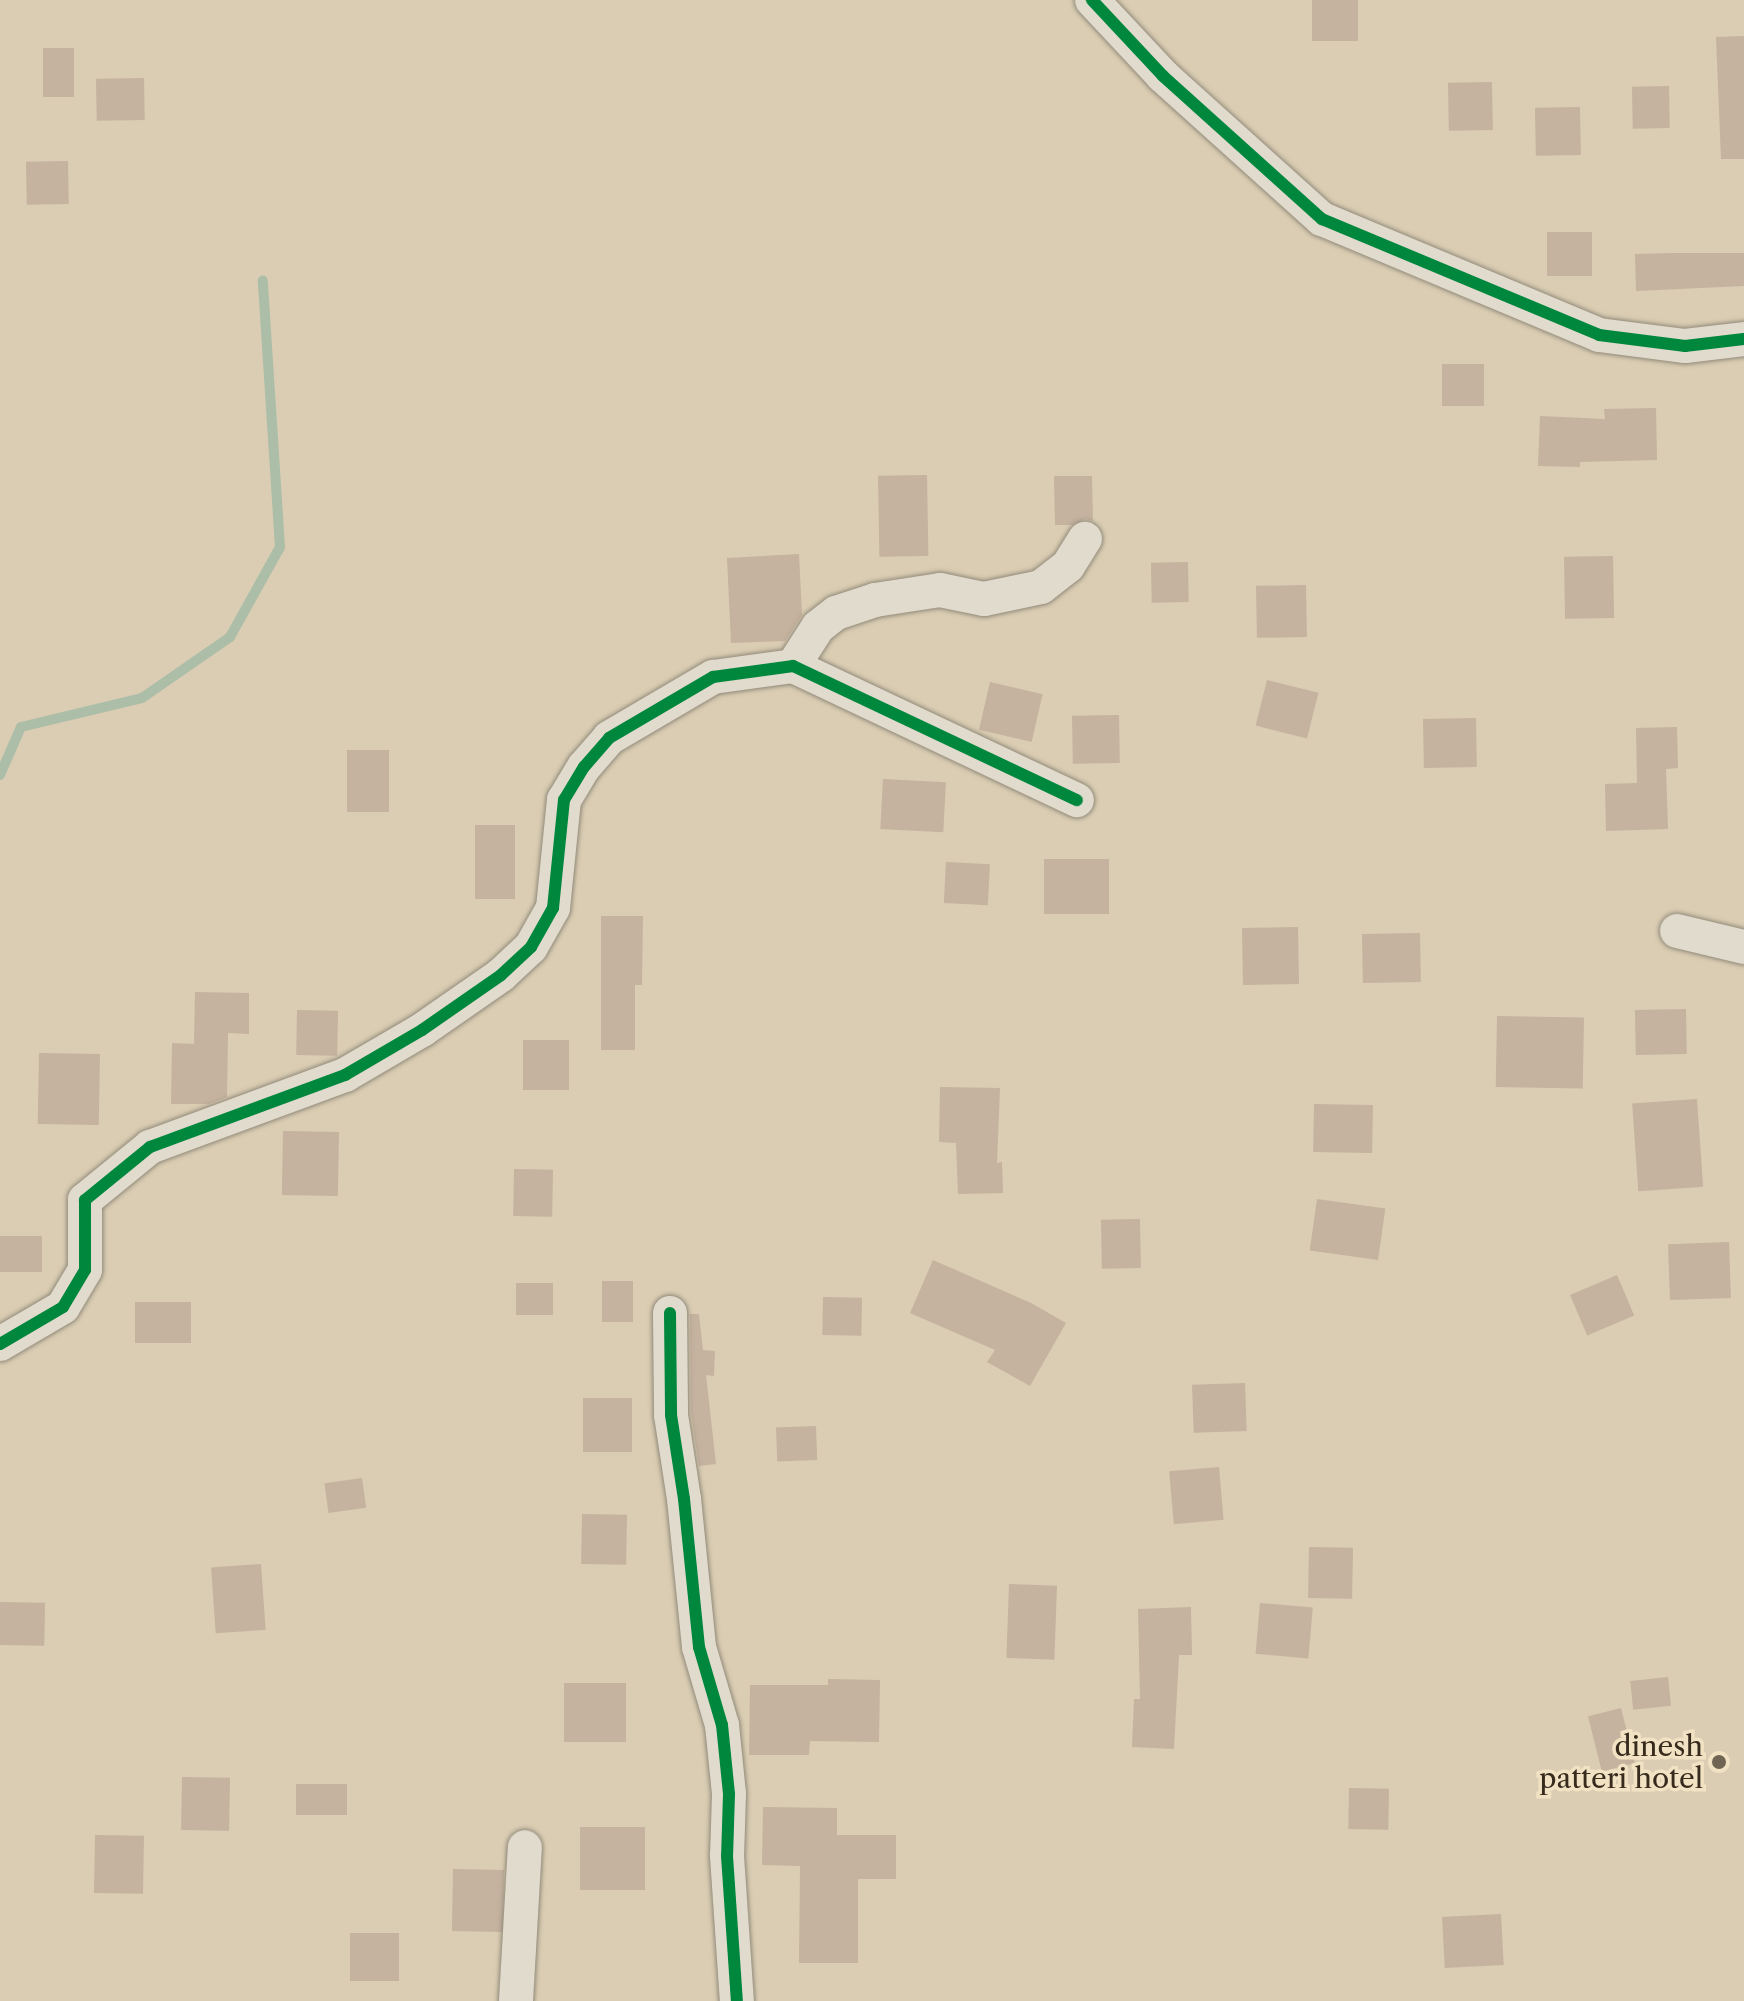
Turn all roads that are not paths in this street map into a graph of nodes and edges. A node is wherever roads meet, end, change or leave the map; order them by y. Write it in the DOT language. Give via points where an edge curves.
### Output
graph roads {
  1 [pos="1092,0"];
  2 [pos="1744,339"];
  3 [pos="1085,539"];
  4 [pos="793,666"];
  5 [pos="1077,800"];
  6 [pos="1677,931"];
  7 [pos="1744,947"];
  8 [pos="670,1313"];
  9 [pos="0,1344"];
  10 [pos="525,1847"];
  11 [pos="516,2001"];
  12 [pos="737,2001"];
  1 -- 2 [label="street" via="1163,76 1322,219 1599,335 1685,346"];
  3 -- 4 [label="street" via="1068,566 1041,587 984,599 940,590 875,600 836,613 818,627"];
  4 -- 5 [label="street"];
  4 -- 9 [label="street" via="713,677 609,738 564,800 553,908 531,947 501,975 422,1030 345,1075 150,1147 85,1200 85,1270 63,1307"];
  6 -- 7 [label="street"];
  8 -- 12 [label="street" via="671,1415 699,1647 722,1725 729,1794 727,1856"];
  10 -- 11 [label="street"];
}
